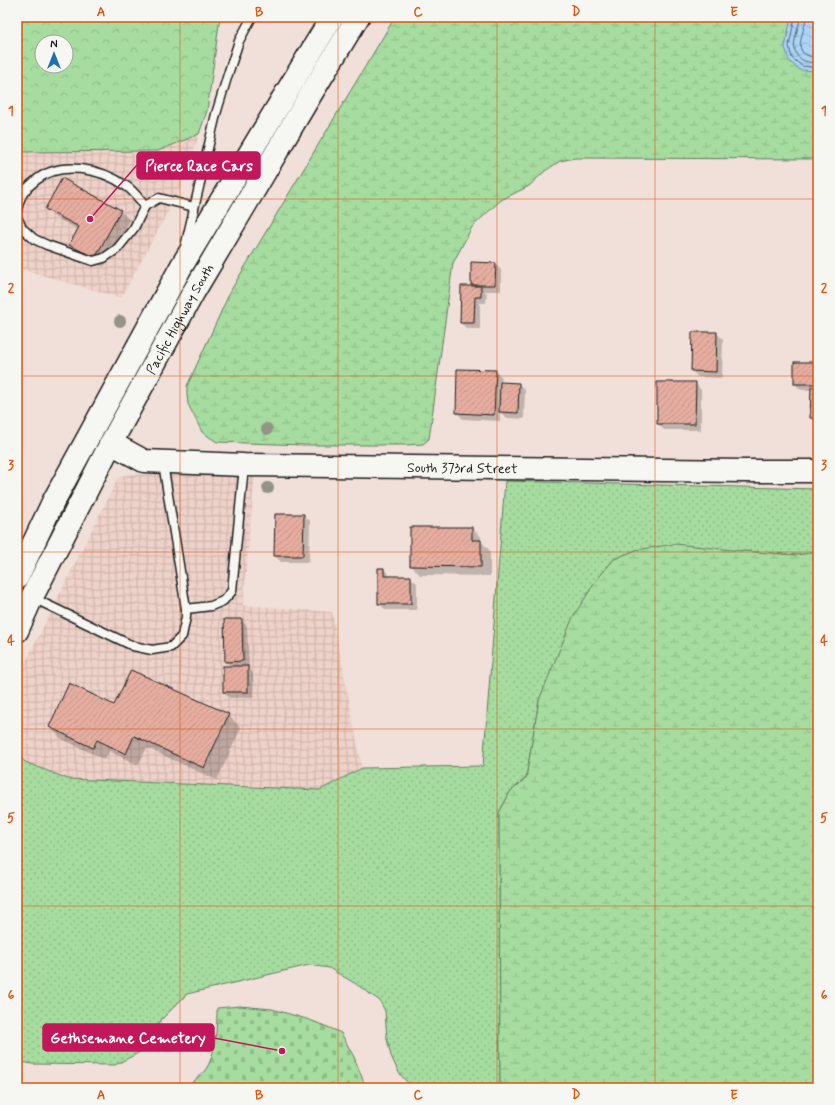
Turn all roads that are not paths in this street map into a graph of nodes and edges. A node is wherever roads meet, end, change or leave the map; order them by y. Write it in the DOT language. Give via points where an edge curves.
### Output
graph roads {
  1 [pos="252,17"];
  2 [pos="332,17"];
  3 [pos="358,17"];
  4 [pos="145,206"];
  5 [pos="194,207"];
  6 [pos="17,212"];
  7 [pos="17,217"];
  8 [pos="181,267"];
  9 [pos="111,443"];
  10 [pos="163,461"];
  11 [pos="244,465"];
  12 [pos="818,471"];
  13 [pos="17,578"];
  14 [pos="32,597"];
  15 [pos="186,609"];
  16 [pos="17,631"];
  1 -- 5 [label="lane" via="228,71"];
  2 -- 8 [label="main road, Pacific Highway South"];
  3 -- 9 [label="main road, Pacific Highway South" via="193,293"];
  4 -- 5 [label="lane" via="159,198"];
  4 -- 6 [label="lane" via="126,186 111,177 80,168 66,168 41,175 25,189 18,202"];
  4 -- 7 [label="lane" via="134,228 117,249 93,262 34,239 22,228"];
  5 -- 8 [label="lane"];
  8 -- 13 [label="main road, Pacific Highway South" via="53,502"];
  9 -- 10 [label="main road, South 373rd Street" via="144,461"];
  9 -- 14 [label="main road, Pacific Highway South"];
  10 -- 11 [label="main road, South 373rd Street"];
  10 -- 15 [label="lane"];
  11 -- 12 [label="main road, South 373rd Street"];
  11 -- 15 [label="lane" via="232,591 223,601 211,606"];
  14 -- 15 [label="lane" via="133,646 152,650 171,647 182,636"];
  14 -- 16 [label="main road, Pacific Highway South"];
}
